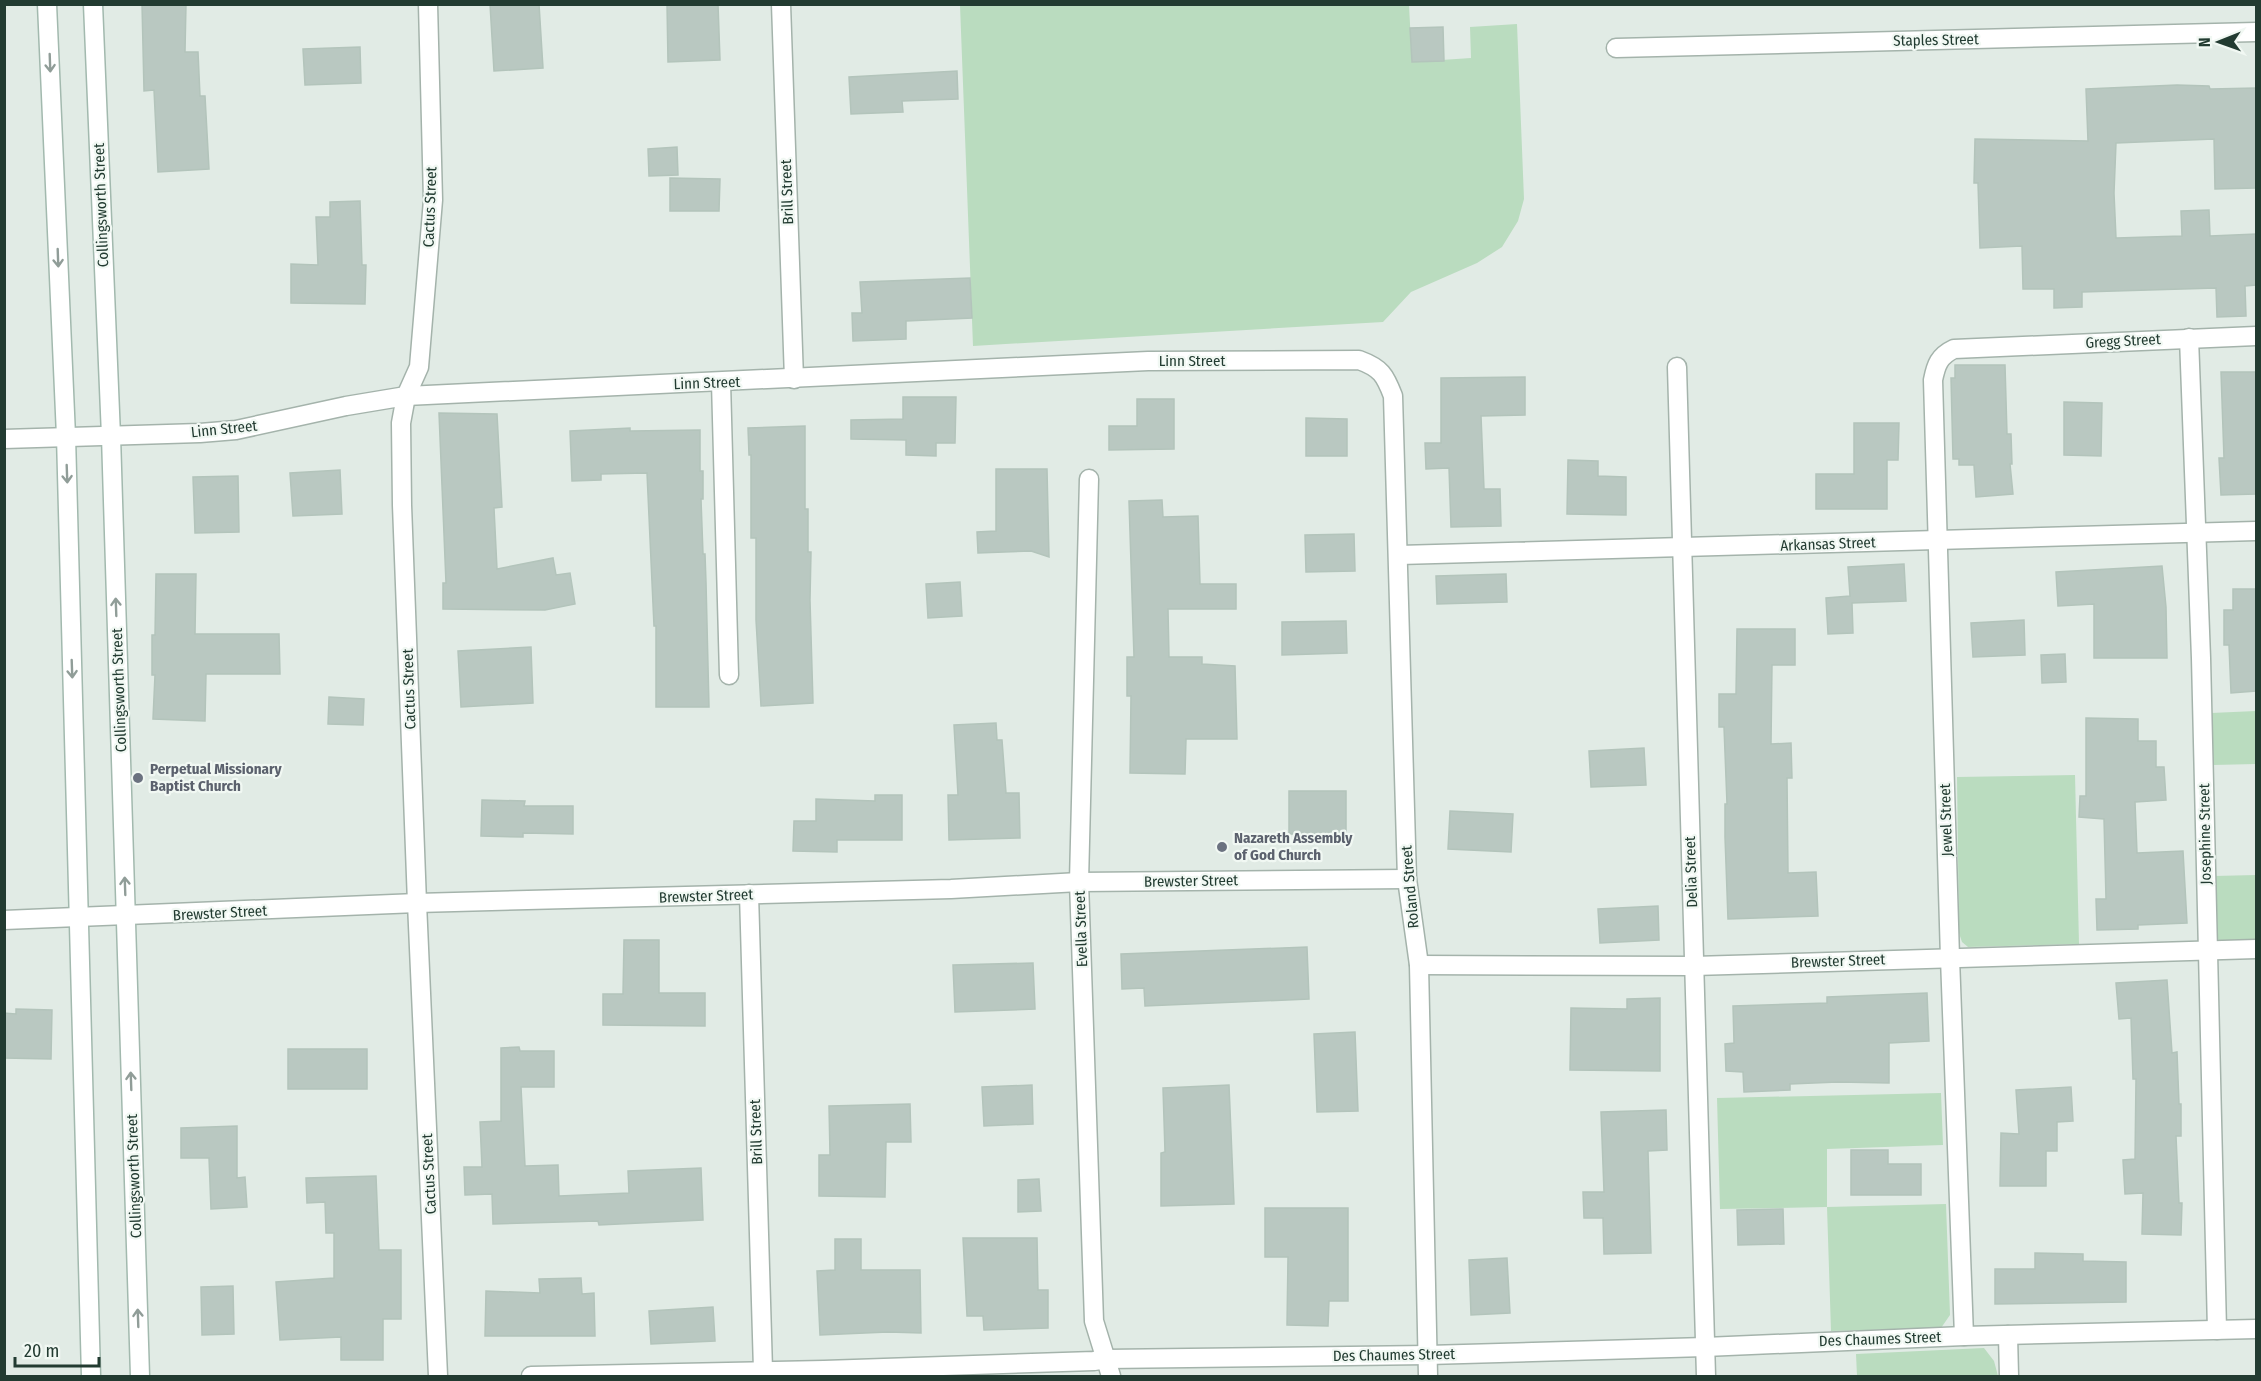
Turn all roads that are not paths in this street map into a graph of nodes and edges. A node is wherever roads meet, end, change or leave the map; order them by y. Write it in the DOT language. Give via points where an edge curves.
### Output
graph roads {
  1 [pos="48,4"];
  2 [pos="93,4"];
  3 [pos="428,4"];
  4 [pos="781,4"];
  5 [pos="2256,32"];
  6 [pos="1616,48"];
  7 [pos="2256,336"];
  8 [pos="2189,338"];
  9 [pos="1990,347"];
  10 [pos="1677,367"];
  11 [pos="794,379"];
  12 [pos="721,382"];
  13 [pos="406,396"];
  14 [pos="1393,396"];
  15 [pos="66,436"];
  16 [pos="111,436"];
  17 [pos="4,439"];
  18 [pos="1089,479"];
  19 [pos="2256,531"];
  20 [pos="2195,532"];
  21 [pos="1939,540"];
  22 [pos="1682,548"];
  23 [pos="1399,555"];
  24 [pos="729,675"];
  25 [pos="1407,879"];
  26 [pos="1079,882"];
  27 [pos="749,894"];
  28 [pos="417,903"];
  29 [pos="126,917"];
  30 [pos="80,919"];
  31 [pos="4,921"];
  32 [pos="2256,949"];
  33 [pos="2207,951"];
  34 [pos="1950,958"];
  35 [pos="1419,965"];
  36 [pos="1694,966"];
  37 [pos="2256,1329"];
  38 [pos="2217,1330"];
  39 [pos="2008,1335"];
  40 [pos="1964,1336"];
  41 [pos="1705,1347"];
  42 [pos="1428,1355"];
  43 [pos="1106,1359"];
  44 [pos="763,1370"];
  45 [pos="824,1373"];
  46 [pos="579,1376"];
  47 [pos="91,1377"];
  48 [pos="140,1377"];
  49 [pos="438,1377"];
  50 [pos="531,1377"];
  51 [pos="1112,1377"];
  52 [pos="1428,1377"];
  53 [pos="1706,1377"];
  54 [pos="2009,1377"];
  1 -- 15 [label="street, one-way"];
  2 -- 16 [label="street, Collingsworth Street"];
  3 -- 13 [label="street, Cactus Street" via="433,200 419,367"];
  4 -- 11 [label="street, Brill Street"];
  5 -- 6 [label="street, Staples Street"];
  7 -- 8 [label="street, Gregg Street"];
  8 -- 9 [label="street, Gregg Street"];
  8 -- 20 [label="street, Josephine Street"];
  9 -- 21 [label="street, Jewel Street" via="1954,349 1939,359 1936,369"];
  10 -- 22 [label="street, Delia Street"];
  11 -- 12 [label="street, Linn Street"];
  11 -- 14 [label="street, Linn Street" via="1148,361 1359,360 1376,366 1387,379"];
  12 -- 13 [label="street, Linn Street"];
  12 -- 24 [label="street"];
  13 -- 16 [label="street, Linn Street" via="236,430"];
  13 -- 28 [label="street, Cactus Street" via="401,423 402,505"];
  14 -- 23 [label="street, Roland Street"];
  15 -- 16 [label="street, Linn Street"];
  15 -- 17 [label="street, Linn Street"];
  15 -- 30 [label="street, one-way"];
  29 -- 16 [label="street, Collingsworth Street, one-way"];
  18 -- 26 [label="street, Evella Street"];
  19 -- 20 [label="street, Arkansas Street"];
  20 -- 21 [label="street, Arkansas Street"];
  20 -- 33 [label="street, Josephine Street"];
  21 -- 22 [label="street, Arkansas Street"];
  21 -- 34 [label="street, Jewel Street"];
  22 -- 23 [label="street, Arkansas Street"];
  22 -- 36 [label="street, Delia Street"];
  23 -- 25 [label="street, Roland Street"];
  25 -- 26 [label="street, Brewster Street"];
  25 -- 35 [label="street, Roland Street"];
  26 -- 27 [label="street, Brewster Street"];
  26 -- 43 [label="street, Evella Street" via="1094,1321"];
  27 -- 28 [label="street, Brewster Street"];
  27 -- 44 [label="street, Brill Street"];
  28 -- 29 [label="street, Brewster Street"];
  28 -- 49 [label="street, Cactus Street"];
  29 -- 30 [label="street, Brewster Street"];
  48 -- 29 [label="street, Collingsworth Street, one-way"];
  30 -- 31 [label="street, Brewster Street"];
  30 -- 47 [label="street"];
  32 -- 33 [label="street, Brewster Street"];
  33 -- 34 [label="street, Brewster Street"];
  33 -- 38 [label="street, Josephine Street"];
  34 -- 36 [label="street, Brewster Street"];
  34 -- 40 [label="street, Jewel Street"];
  35 -- 36 [label="street, Brewster Street"];
  35 -- 42 [label="street, Roland Street"];
  36 -- 41 [label="street, Delia Street"];
  37 -- 38 [label="street, Des Chaumes Street"];
  38 -- 39 [label="street, Des Chaumes Street"];
  39 -- 40 [label="street, Des Chaumes Street"];
  39 -- 54 [label="street"];
  40 -- 41 [label="street, Des Chaumes Street"];
  41 -- 42 [label="street, Des Chaumes Street"];
  41 -- 53 [label="street, Delia Street"];
  42 -- 43 [label="street, Des Chaumes Street"];
  42 -- 52 [label="street, Roland Street"];
  43 -- 45 [label="street, Des Chaumes Street"];
  43 -- 51 [label="street, Evella Street"];
  44 -- 45 [label="street, Des Chaumes Street"];
  44 -- 46 [label="street, Des Chaumes Street"];
  46 -- 50 [label="street, Des Chaumes Street"];
}
